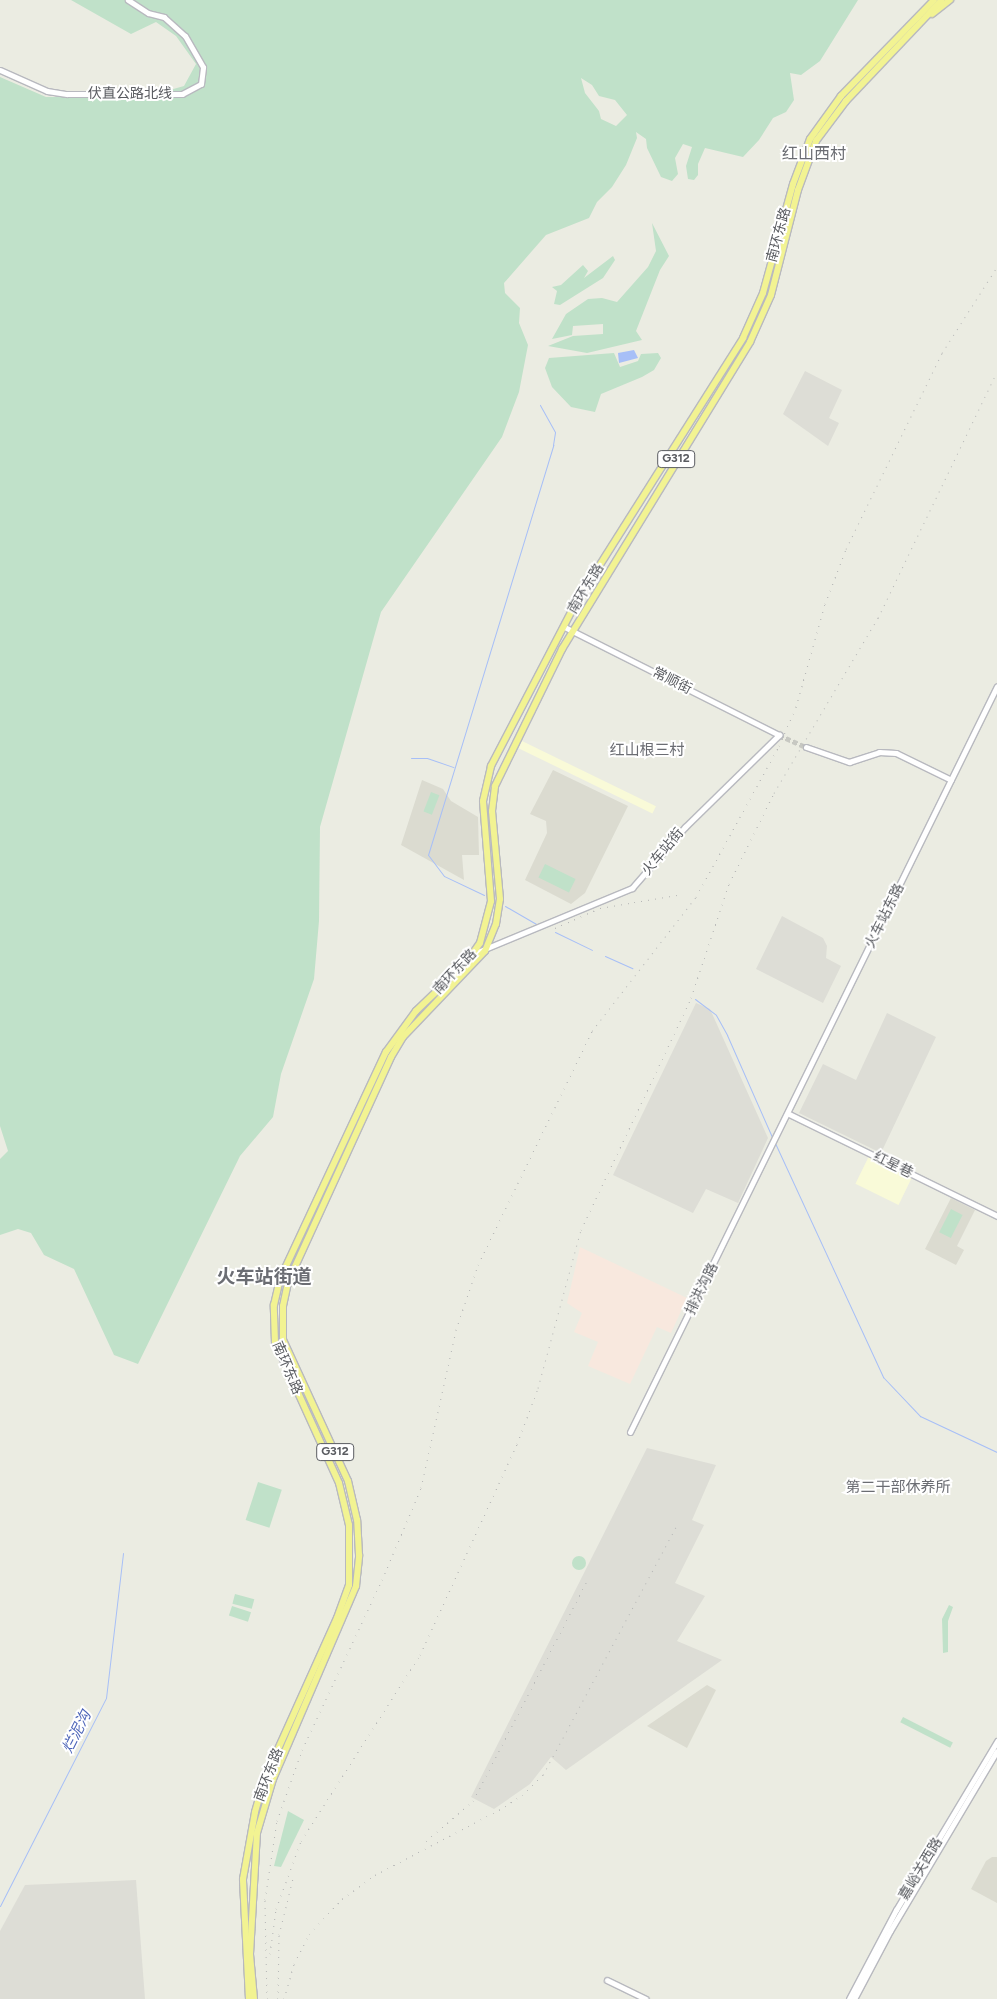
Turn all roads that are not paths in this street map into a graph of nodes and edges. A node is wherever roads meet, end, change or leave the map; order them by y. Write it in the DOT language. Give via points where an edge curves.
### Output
graph roads {
  1 [pos="128,0"];
  2 [pos="942,0"];
  3 [pos="950,0"];
  4 [pos="931,3"];
  5 [pos="921,18"];
  6 [pos="0,70"];
  7 [pos="760,303"];
  8 [pos="767,306"];
  9 [pos="564,627"];
  10 [pos="572,631"];
  11 [pos="997,686"];
  12 [pos="779,735"];
  13 [pos="806,747"];
  14 [pos="952,780"];
  15 [pos="485,951"];
  16 [pos="474,953"];
  17 [pos="789,1114"];
  18 [pos="773,1146"];
  19 [pos="997,1216"];
  20 [pos="630,1432"];
  21 [pos="997,1740"];
  22 [pos="997,1751"];
  23 [pos="607,1980"];
  24 [pos="249,1999"];
  25 [pos="254,1999"];
  26 [pos="646,1999"];
  27 [pos="849,1999"];
  28 [pos="854,1999"];
  1 -- 6 [label="main road, 伏直公路北线" via="148,13 164,17 185,36 203,67 201,84 191,91 67,94 47,91"];
  2 -- 4 [label="highway, 南环东路 / G312"];
  3 -- 5 [label="highway"];
  4 -- 5 [label="highway, 南环东路 / G312"];
  5 -- 7 [label="highway, 南环东路 / G312" via="837,101 810,139 793,184"];
  5 -- 8 [label="highway, 南环东路 / G312" via="846,101 816,141 798,190"];
  7 -- 8 [label="highway"];
  7 -- 9 [label="highway, 南环东路 / G312" via="743,338"];
  8 -- 10 [label="highway, 南环东路 / G312" via="743,354"];
  9 -- 10 [label="main road, 常顺街"];
  9 -- 16 [label="highway, 南环东路 / G312" via="486,782 483,801 491,901 488,922"];
  10 -- 12 [label="main road, 常顺街"];
  10 -- 15 [label="highway, 南环东路 / G312" via="529,714 494,792 500,898 498,915"];
  11 -- 14 [label="main road, 火车站东路"];
  12 -- 15 [label="main road, 火车站街" via="684,827 632,888"];
  13 -- 14 [label="main road" via="849,762 879,752 896,753"];
  14 -- 17 [label="main road, 火车站东路"];
  15 -- 16 [label="main road, 火车站街"];
  15 -- 25 [label="highway, 南环东路 / G312" via="404,1037 391,1057 284,1297 284,1340 348,1481 357,1520 359,1555 356,1586 273,1780 257,1833 250,1945"];
  16 -- 24 [label="highway, 南环东路 / G312" via="416,1011 386,1052 275,1295 275,1342 339,1483 349,1525 348,1584 337,1618 265,1778 255,1812 243,1880"];
  17 -- 18 [label="main road, 火车站东路"];
  17 -- 19 [label="main road, 红星巷"];
  18 -- 20 [label="main road, 排洪沟路"];
  21 -- 27 [label="main road, 嘉峪关西路" via="896,1910"];
  22 -- 28 [label="main road, 嘉峪关西路" via="890,1931"];
  23 -- 26 [label="main road"];
}
